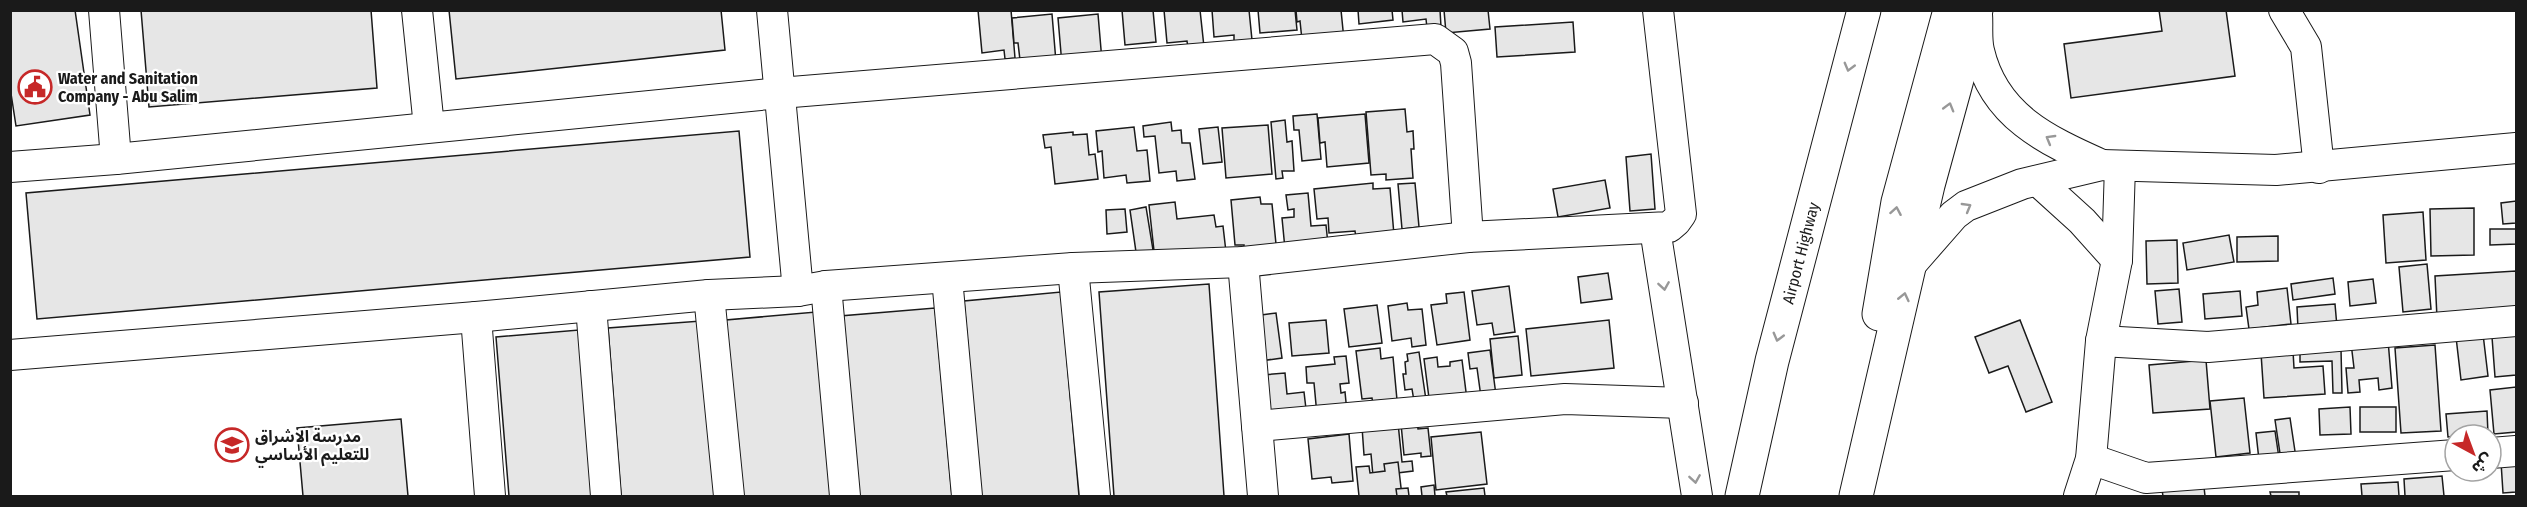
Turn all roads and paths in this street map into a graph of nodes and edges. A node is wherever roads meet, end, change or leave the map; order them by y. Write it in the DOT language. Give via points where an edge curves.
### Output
graph roads {
  1 [pos="104,10"];
  2 [pos="417,10"];
  3 [pos="772,10"];
  4 [pos="1658,10"];
  5 [pos="1864,10"];
  6 [pos="1950,10"];
  7 [pos="1976,10"];
  8 [pos="2284,10"];
  9 [pos="780,93"];
  10 [pos="429,127"];
  11 [pos="2517,148"];
  12 [pos="116,159"];
  13 [pos="2111,166"];
  14 [pos="10,167"];
  15 [pos="2319,168"];
  16 [pos="2038,181"];
  17 [pos="1655,229"];
  18 [pos="1468,237"];
  19 [pos="2117,260"];
  20 [pos="1243,262"];
  21 [pos="1912,263"];
  22 [pos="1073,268"];
  23 [pos="947,278"];
  24 [pos="812,289"];
  25 [pos="709,295"];
  26 [pos="591,306"];
  27 [pos="476,317"];
  28 [pos="2517,321"];
  29 [pos="2101,341"];
  30 [pos="10,355"];
  31 [pos="1683,403"];
  32 [pos="1257,426"];
  33 [pos="2443,456"];
  34 [pos="2091,459"];
  35 [pos="2146,487"];
  36 [pos="490,496"];
  37 [pos="606,496"];
  38 [pos="729,496"];
  39 [pos="845,496"];
  40 [pos="967,496"];
  41 [pos="1095,496"];
  42 [pos="1263,496"];
  43 [pos="1697,496"];
  44 [pos="1742,496"];
  45 [pos="1848,496"];
  46 [pos="1856,496"];
  47 [pos="2079,496"];
  1 -- 12 [label="street"];
  2 -- 10 [label="street"];
  3 -- 9 [label="street"];
  4 -- 17 [label="street" via="1681,214 1669,227"];
  5 -- 44 [label="highway, Airport Highway, one-way" via="1772,361"];
  45 -- 6 [label="highway, one-way" via="1898,202"];
  13 -- 7 [label="street, one-way" via="2071,151 2025,124 2002,100 1989,83 1979,50"];
  21 -- 7 [label="highway, one-way" via="1928,185"];
  8 -- 15 [label="street" via="2306,47"];
  9 -- 10 [label="street"];
  9 -- 18 [label="street" via="1435,39 1453,52 1456,63"];
  9 -- 24 [label="street"];
  10 -- 12 [label="street"];
  11 -- 15 [label="street"];
  12 -- 14 [label="street"];
  13 -- 15 [label="street" via="2276,171"];
  13 -- 16 [label="street"];
  13 -- 19 [label="street"];
  16 -- 19 [label="street"];
  21 -- 16 [label="street, one-way" via="1966,206"];
  17 -- 18 [label="street"];
  17 -- 31 [label="street, one-way"];
  18 -- 20 [label="street"];
  19 -- 29 [label="street"];
  20 -- 22 [label="street"];
  20 -- 32 [label="street"];
  46 -- 21 [label="highway, one-way"];
  22 -- 23 [label="street"];
  22 -- 41 [label="street"];
  23 -- 24 [label="street"];
  23 -- 40 [label="street"];
  24 -- 25 [label="street"];
  24 -- 39 [label="street"];
  25 -- 26 [label="street"];
  25 -- 38 [label="street"];
  26 -- 27 [label="street"];
  26 -- 37 [label="street"];
  27 -- 30 [label="street"];
  27 -- 36 [label="street"];
  28 -- 29 [label="street" via="2208,347"];
  29 -- 34 [label="street"];
  31 -- 32 [label="street" via="1565,399"];
  31 -- 43 [label="street, one-way"];
  32 -- 42 [label="street"];
  33 -- 35 [label="street"];
  34 -- 35 [label="street"];
  34 -- 47 [label="street"];
}
